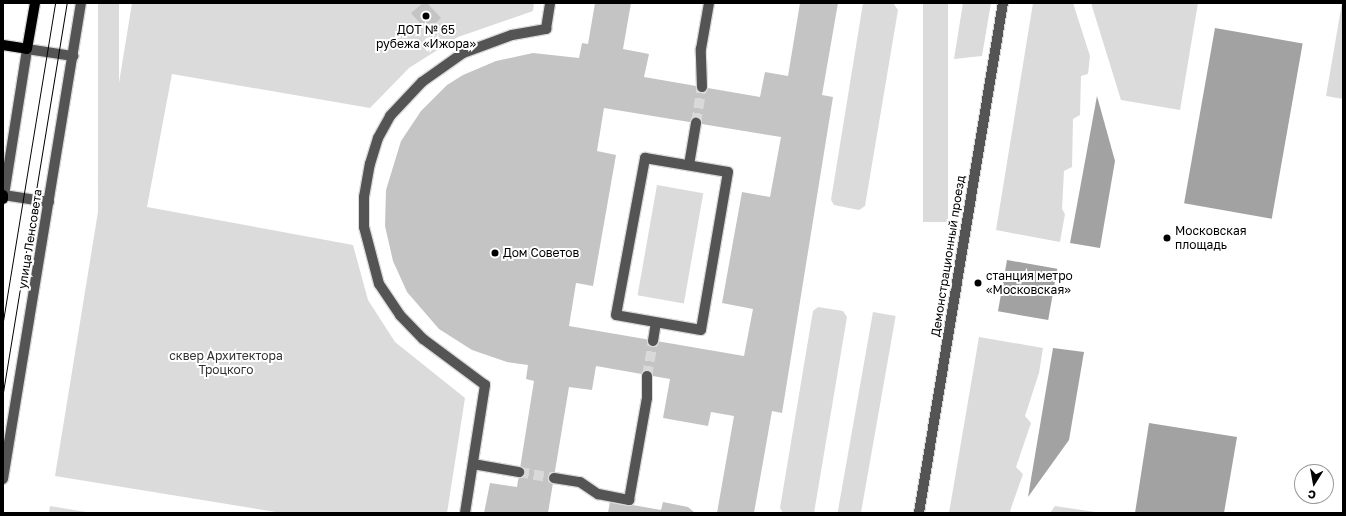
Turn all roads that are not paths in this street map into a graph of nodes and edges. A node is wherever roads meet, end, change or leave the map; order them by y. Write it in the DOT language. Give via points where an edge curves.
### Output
graph roads {
  1 [pos="35,3"];
  2 [pos="81,3"];
  3 [pos="550,3"];
  4 [pos="709,3"];
  5 [pos="1003,3"];
  6 [pos="3,45"];
  7 [pos="27,49"];
  8 [pos="73,56"];
  9 [pos="702,87"];
  10 [pos="696,123"];
  11 [pos="689,166"];
  12 [pos="3,196"];
  13 [pos="49,202"];
  14 [pos="656,323"];
  15 [pos="653,340"];
  16 [pos="647,376"];
  17 [pos="473,464"];
  18 [pos="519,472"];
  19 [pos="554,478"];
  20 [pos="3,479"];
  21 [pos="465,513"];
  22 [pos="919,513"];
  1 -- 7 [label="main road"];
  2 -- 8 [label="street, улица Ленсовета"];
  3 -- 17 [label="street" via="546,29 512,35 463,53 422,82 390,116 378,138 364,198 364,227 379,284 400,314 423,339 485,385"];
  4 -- 9 [label="street" via="701,49"];
  5 -- 22 [label="street, Демонстрационный проезд"];
  6 -- 7 [label="main road"];
  7 -- 8 [label="street"];
  7 -- 12 [label="street"];
  8 -- 13 [label="street, улица Ленсовета"];
  10 -- 11 [label="street"];
  11 -- 14 [label="street" via="645,158 616,315"];
  11 -- 14 [label="street" via="728,172 701,330"];
  12 -- 13 [label="street"];
  13 -- 20 [label="street, улица Ленсовета"];
  14 -- 15 [label="street"];
  16 -- 19 [label="street" via="647,398 629,500 598,494 580,482"];
  17 -- 18 [label="street"];
  17 -- 21 [label="street"];
}
